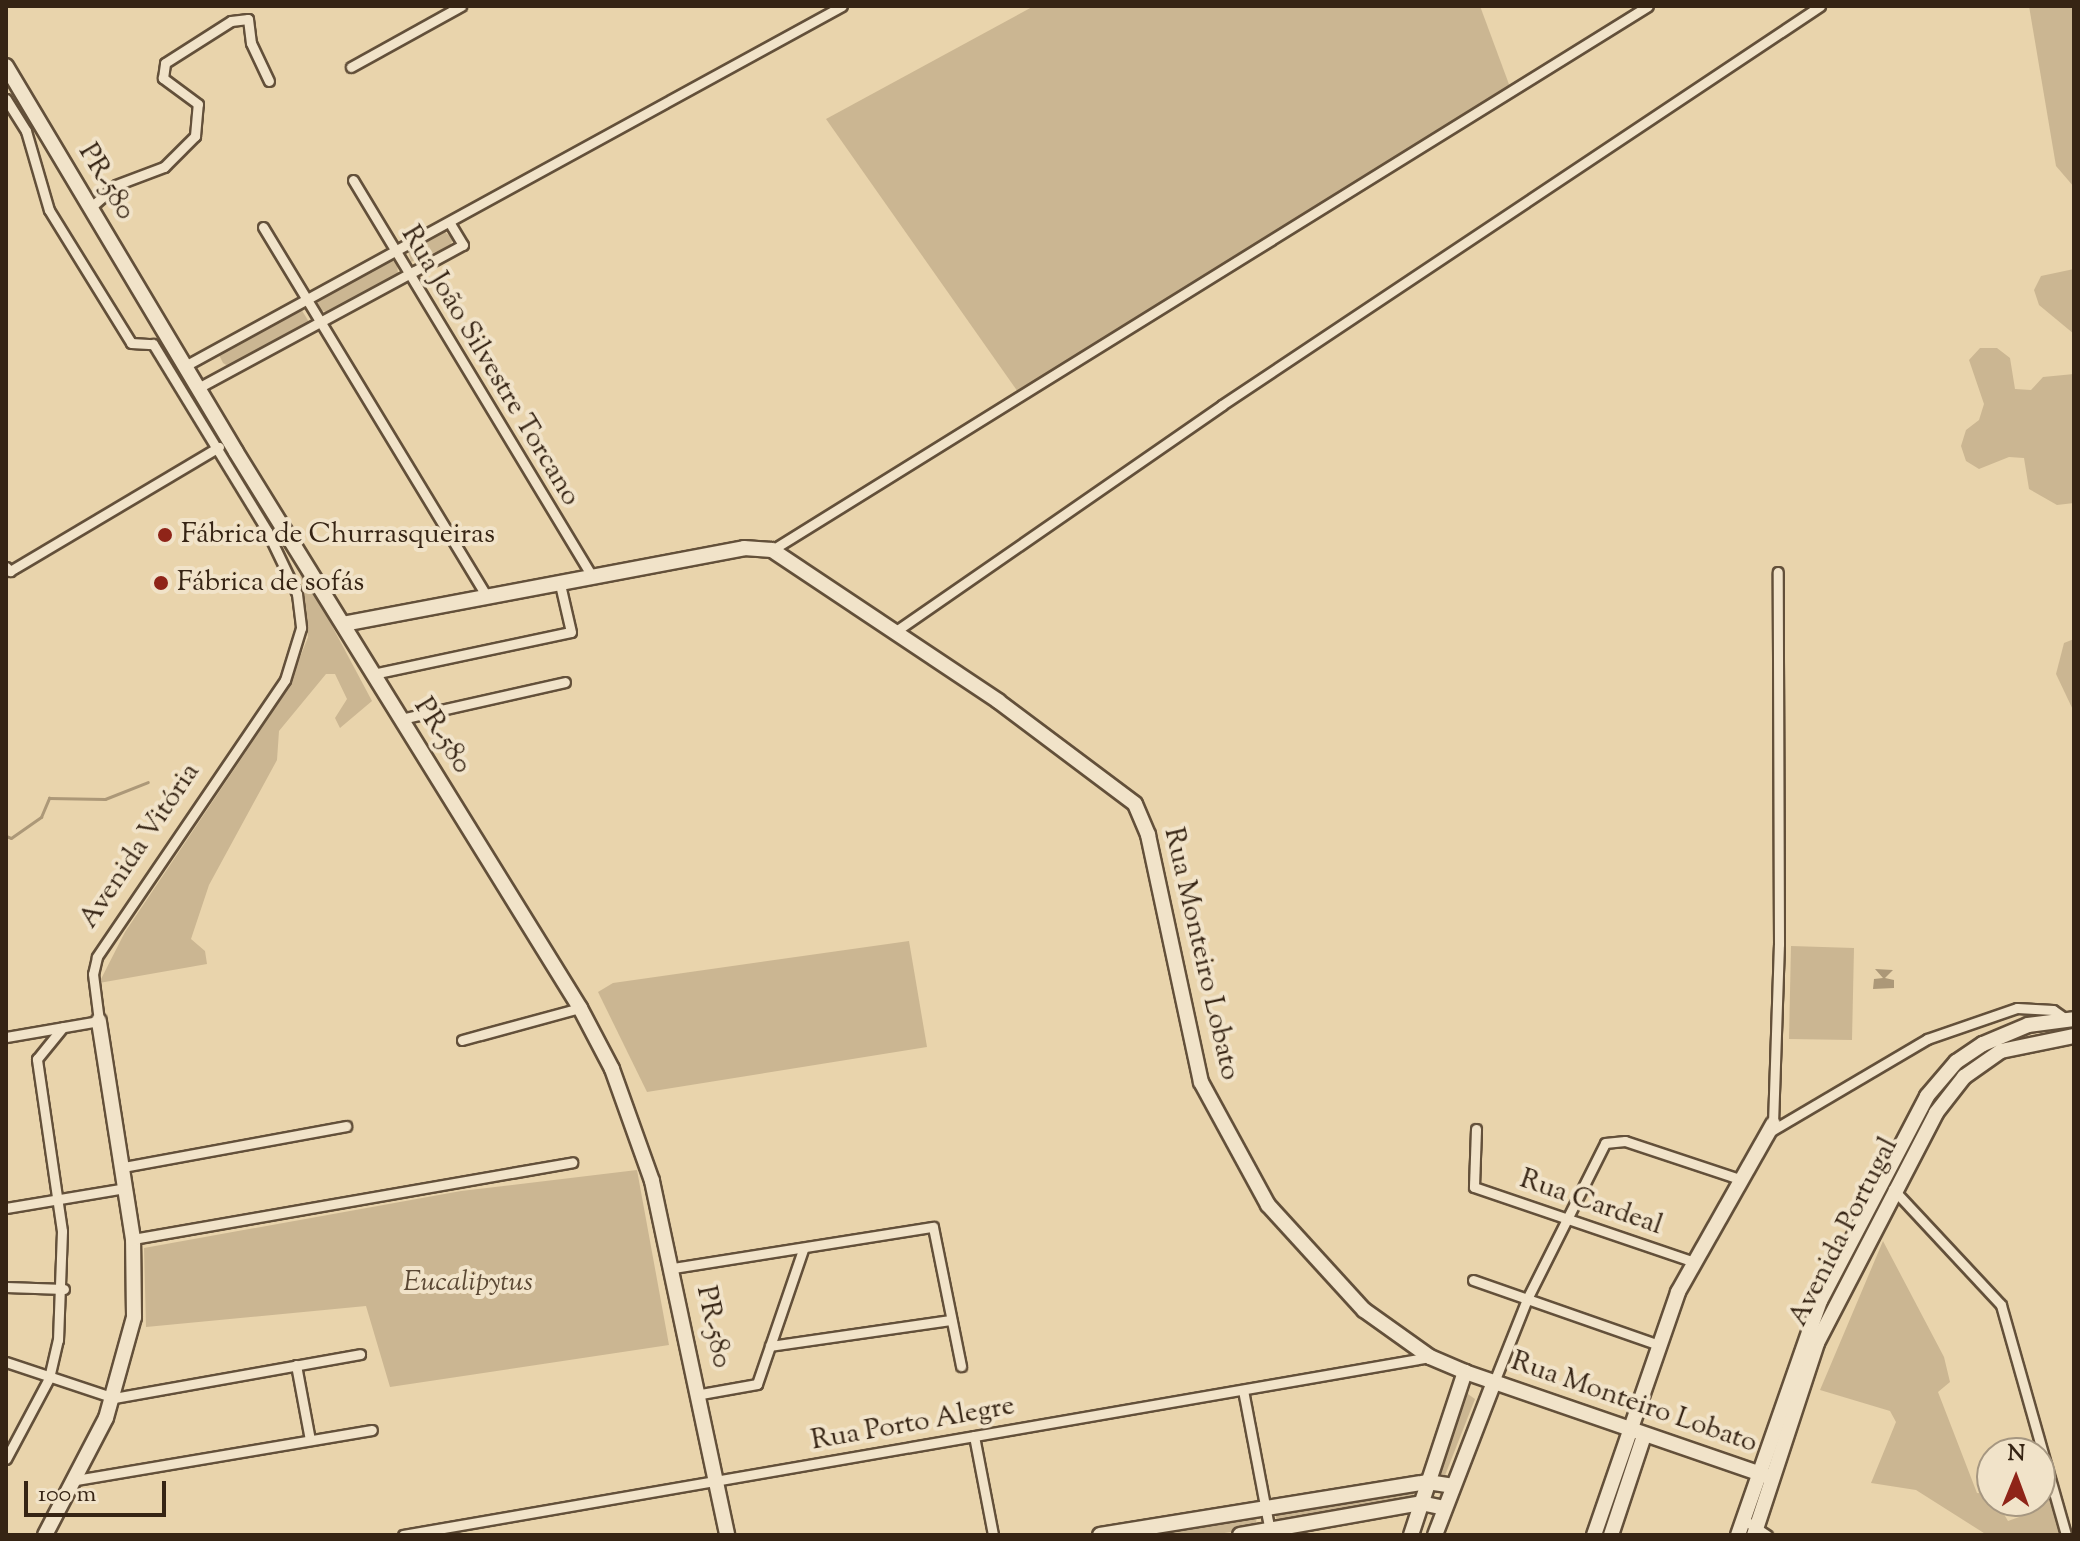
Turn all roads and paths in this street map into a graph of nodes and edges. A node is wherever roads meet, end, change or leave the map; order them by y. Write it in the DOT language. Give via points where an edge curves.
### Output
graph roads {
  1 [pos="461,6"];
  2 [pos="842,6"];
  3 [pos="1648,6"];
  4 [pos="1820,6"];
  5 [pos="6,66"];
  6 [pos="351,67"];
  7 [pos="269,81"];
  8 [pos="6,99"];
  9 [pos="40,122"];
  10 [pos="26,131"];
  11 [pos="353,180"];
  12 [pos="91,207"];
  13 [pos="450,223"];
  14 [pos="263,227"];
  15 [pos="395,252"];
  16 [pos="408,274"];
  17 [pos="308,299"];
  18 [pos="320,321"];
  19 [pos="185,366"];
  20 [pos="198,388"];
  21 [pos="223,445"];
  22 [pos="772,550"];
  23 [pos="6,567"];
  24 [pos="1778,572"];
  25 [pos="591,575"];
  26 [pos="559,580"];
  27 [pos="485,594"];
  28 [pos="343,624"];
  29 [pos="896,631"];
  30 [pos="373,674"];
  31 [pos="565,682"];
  32 [pos="401,719"];
  33 [pos="580,1008"];
  34 [pos="2070,1020"];
  35 [pos="99,1021"];
  36 [pos="64,1027"];
  37 [pos="2074,1036"];
  38 [pos="6,1037"];
  39 [pos="462,1040"];
  40 [pos="346,1126"];
  41 [pos="1476,1129"];
  42 [pos="1770,1129"];
  43 [pos="572,1162"];
  44 [pos="123,1167"];
  45 [pos="1742,1180"];
  46 [pos="126,1188"];
  47 [pos="1893,1189"];
  48 [pos="58,1201"];
  49 [pos="6,1208"];
  50 [pos="1565,1218"];
  51 [pos="133,1239"];
  52 [pos="803,1250"];
  53 [pos="1694,1262"];
  54 [pos="673,1268"];
  55 [pos="1473,1280"];
  56 [pos="6,1287"];
  57 [pos="64,1289"];
  58 [pos="1527,1299"];
  59 [pos="951,1320"];
  60 [pos="1659,1345"];
  61 [pos="770,1346"];
  62 [pos="360,1354"];
  63 [pos="1430,1357"];
  64 [pos="6,1362"];
  65 [pos="296,1365"];
  66 [pos="961,1366"];
  67 [pos="1465,1372"];
  68 [pos="49,1378"];
  69 [pos="1494,1382"];
  70 [pos="1243,1390"];
  71 [pos="701,1394"];
  72 [pos="114,1398"];
  73 [pos="372,1430"];
  74 [pos="1637,1433"];
  75 [pos="974,1436"];
  76 [pos="310,1440"];
  77 [pos="6,1459"];
  78 [pos="1766,1476"];
  79 [pos="76,1480"];
  80 [pos="716,1481"];
  81 [pos="1428,1482"];
  82 [pos="1452,1486"];
  83 [pos="1421,1503"];
  84 [pos="1265,1506"];
  85 [pos="1444,1508"];
  86 [pos="1743,1519"];
  87 [pos="458,1530"];
  88 [pos="1760,1531"];
  89 [pos="1270,1533"];
  90 [pos="45,1535"];
  91 [pos="403,1535"];
  92 [pos="727,1535"];
  93 [pos="993,1535"];
  94 [pos="1100,1535"];
  95 [pos="1240,1535"];
  96 [pos="1411,1535"];
  97 [pos="1435,1535"];
  98 [pos="1594,1535"];
  99 [pos="1611,1535"];
  100 [pos="1738,1535"];
  101 [pos="2066,1535"];
  1 -- 6 [label="street"];
  2 -- 13 [label="street"];
  3 -- 22 [label="street"];
  4 -- 29 [label="street" via="1222,405"];
  5 -- 9 [label="main road, PR-580 / PR-580"];
  7 -- 12 [label="street" via="251,43 248,19 231,21 176,55 161,72 198,104 195,136 164,167 123,181"];
  8 -- 10 [label="street"];
  9 -- 10 [label="street"];
  9 -- 12 [label="main road, PR-580 / PR-580"];
  10 -- 21 [label="street, Avenida Vitória" via="49,210 131,343 153,344"];
  11 -- 15 [label="street, Rua João Silvestre Torcano"];
  12 -- 19 [label="main road, PR-580 / PR-580"];
  13 -- 15 [label="street"];
  13 -- 16 [label="street" via="463,245"];
  14 -- 17 [label="street"];
  15 -- 16 [label="street, Rua João Silvestre Torcano"];
  15 -- 17 [label="street"];
  16 -- 18 [label="street"];
  16 -- 25 [label="street, Rua João Silvestre Torcano"];
  17 -- 18 [label="street"];
  17 -- 19 [label="street"];
  18 -- 20 [label="street"];
  18 -- 27 [label="street"];
  19 -- 20 [label="main road, PR-580 / PR-580"];
  20 -- 21 [label="main road, PR-580 / PR-580"];
  21 -- 23 [label="street" via="10,571"];
  21 -- 28 [label="main road, PR-580 / PR-580"];
  21 -- 35 [label="street, Avenida Vitória" via="292,580 301,639 285,680 97,957 93,974"];
  22 -- 25 [label="main road" via="744,548"];
  22 -- 29 [label="main road, Rua Monteiro Lobato"];
  24 -- 42 [label="street" via="1779,944"];
  25 -- 26 [label="main road"];
  26 -- 27 [label="main road"];
  26 -- 30 [label="street" via="571,632"];
  27 -- 28 [label="main road"];
  28 -- 30 [label="main road, PR-580 / PR-580"];
  29 -- 63 [label="main road, Rua Monteiro Lobato" via="1135,804 1148,835 1198,1070 1229,1142 1268,1205 1324,1272 1364,1310"];
  30 -- 32 [label="main road, PR-580 / PR-580"];
  31 -- 32 [label="street"];
  32 -- 33 [label="main road, PR-580 / PR-580"];
  33 -- 39 [label="street"];
  33 -- 54 [label="main road, PR-580 / PR-580" via="632,1118"];
  34 -- 42 [label="street" via="2053,1010 2017,1008 1927,1039"];
  34 -- 78 [label="main road" via="2028,1025 1983,1044 1956,1062 1927,1096 1820,1301"];
  35 -- 36 [label="street"];
  35 -- 44 [label="main road, Avenida Vitória"];
  36 -- 38 [label="street"];
  36 -- 48 [label="street" via="37,1059"];
  37 -- 47 [label="main road, Avenida Portugal" via="2017,1045 1964,1077 1924,1132"];
  40 -- 44 [label="street"];
  41 -- 50 [label="street, Rua Cardeal" via="1474,1187"];
  42 -- 45 [label="main road"];
  43 -- 51 [label="street"];
  44 -- 46 [label="main road, Avenida Vitória"];
  45 -- 50 [label="street" via="1613,1140 1605,1143"];
  45 -- 53 [label="main road"];
  46 -- 48 [label="street"];
  46 -- 51 [label="main road, Avenida Vitória"];
  47 -- 78 [label="main road, Avenida Portugal" via="1817,1343"];
  47 -- 101 [label="street" via="2001,1305"];
  48 -- 49 [label="street"];
  48 -- 57 [label="street"];
  50 -- 53 [label="street, Rua Cardeal"];
  50 -- 58 [label="street"];
  51 -- 72 [label="main road, Avenida Vitória" via="134,1317"];
  52 -- 54 [label="street"];
  52 -- 59 [label="street" via="933,1227"];
  52 -- 61 [label="street"];
  53 -- 60 [label="main road"];
  54 -- 71 [label="main road, PR-580 / PR-580"];
  55 -- 58 [label="street"];
  56 -- 57 [label="street"];
  57 -- 68 [label="street"];
  58 -- 60 [label="street"];
  58 -- 69 [label="street"];
  59 -- 61 [label="street"];
  59 -- 66 [label="street"];
  60 -- 74 [label="main road"];
  61 -- 71 [label="street" via="757,1384"];
  62 -- 65 [label="street"];
  63 -- 67 [label="main road, Rua Monteiro Lobato"];
  63 -- 70 [label="street, Rua Porto Alegre"];
  64 -- 68 [label="street"];
  65 -- 72 [label="street"];
  65 -- 76 [label="street"];
  67 -- 69 [label="main road, Rua Monteiro Lobato"];
  67 -- 81 [label="main road"];
  68 -- 72 [label="street"];
  68 -- 77 [label="street"];
  69 -- 74 [label="main road, Rua Monteiro Lobato"];
  69 -- 82 [label="main road"];
  70 -- 75 [label="street, Rua Porto Alegre"];
  70 -- 84 [label="street"];
  71 -- 80 [label="main road, PR-580 / PR-580"];
  72 -- 79 [label="main road, Avenida Vitória"];
  73 -- 76 [label="street"];
  74 -- 78 [label="main road, Rua Monteiro Lobato"];
  74 -- 98 [label="main road"];
  74 -- 99 [label="main road"];
  75 -- 80 [label="street, Rua Porto Alegre"];
  75 -- 93 [label="street"];
  76 -- 79 [label="street"];
  78 -- 86 [label="main road, Avenida Portugal"];
  78 -- 88 [label="main road, Avenida Portugal"];
  79 -- 90 [label="main road, Avenida Vitória"];
  80 -- 87 [label="street, Rua Porto Alegre"];
  80 -- 92 [label="main road, PR-580"];
  81 -- 82 [label="main road"];
  81 -- 83 [label="main road"];
  81 -- 84 [label="main road"];
  82 -- 85 [label="main road"];
  83 -- 85 [label="main road"];
  83 -- 89 [label="main road"];
  83 -- 96 [label="main road"];
  84 -- 89 [label="street"];
  84 -- 94 [label="main road"];
  85 -- 97 [label="main road"];
  86 -- 88 [label="street"];
  86 -- 100 [label="main road, Avenida Portugal"];
  87 -- 91 [label="street, Rua Porto Alegre"];
  89 -- 95 [label="main road"];
}
